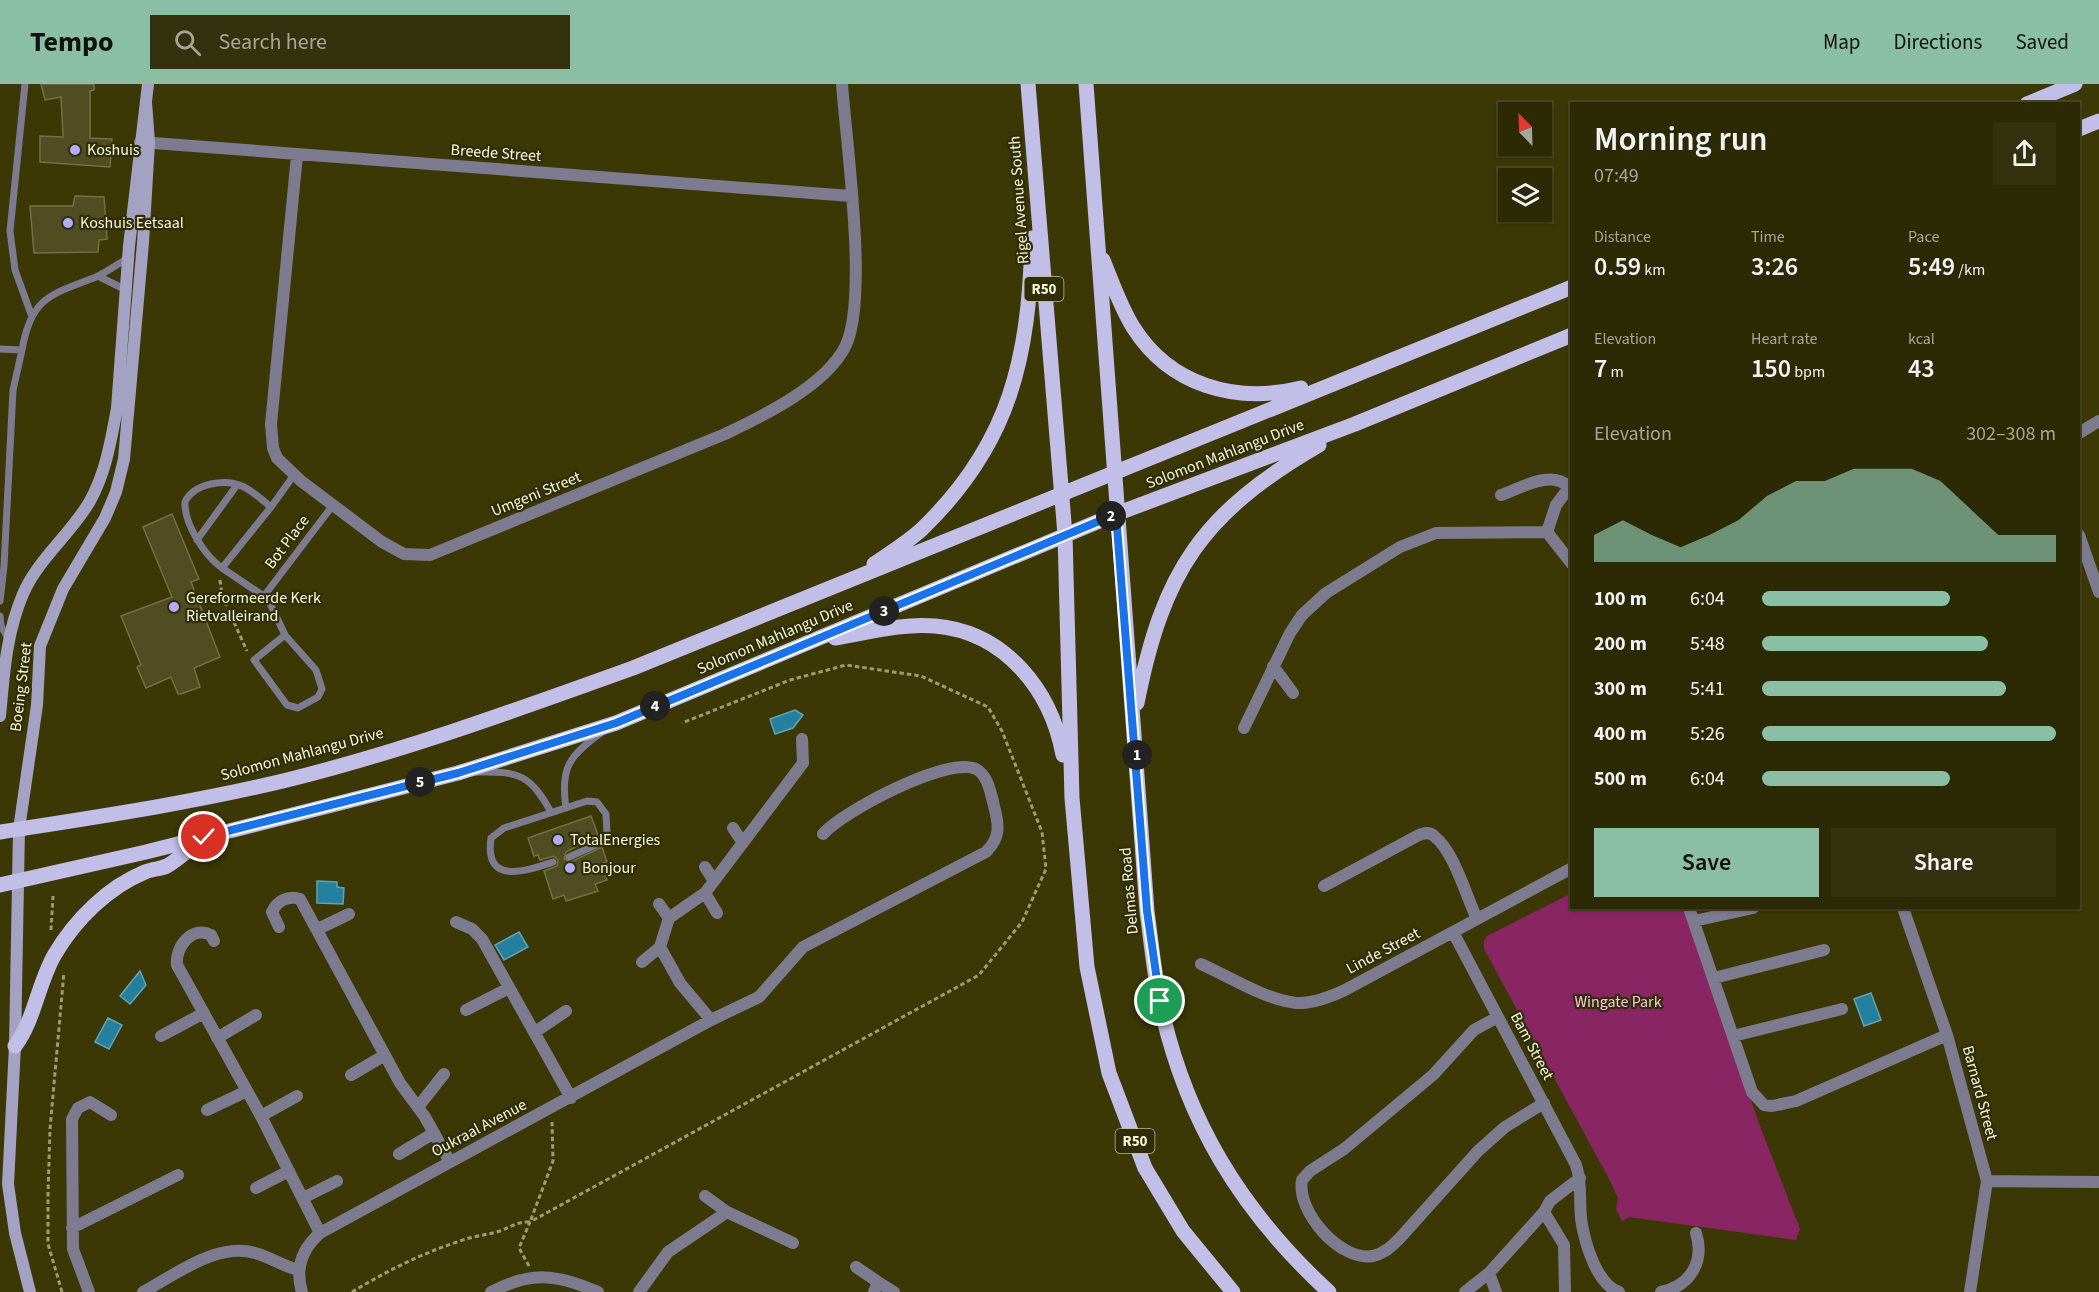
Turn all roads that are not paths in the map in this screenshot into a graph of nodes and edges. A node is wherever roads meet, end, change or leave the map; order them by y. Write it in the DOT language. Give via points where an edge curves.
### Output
graph roads {
  1 [pos="25,84"];
  2 [pos="148,84"];
  3 [pos="842,84"];
  4 [pos="1028,84"];
  5 [pos="1086,84"];
  6 [pos="2075,84"];
  7 [pos="2032,102"];
  8 [pos="2099,121"];
  9 [pos="2080,129"];
  10 [pos="144,142"];
  11 [pos="1034,150"];
  12 [pos="297,155"];
  13 [pos="851,196"];
  14 [pos="1097,246"];
  15 [pos="128,258"];
  16 [pos="98,276"];
  17 [pos="1570,288"];
  18 [pos="126,290"];
  19 [pos="139,303"];
  20 [pos="31,314"];
  21 [pos="1570,336"];
  22 [pos="1,349"];
  23 [pos="22,350"];
  24 [pos="1352,376"];
  25 [pos="2099,421"];
  26 [pos="1354,424"];
  27 [pos="2080,432"];
  28 [pos="1114,472"];
  29 [pos="294,475"];
  30 [pos="237,485"];
  31 [pos="1570,485"];
  32 [pos="1060,493"];
  33 [pos="1501,495"];
  34 [pos="333,505"];
  35 [pos="271,507"];
  36 [pos="1116,514"];
  37 [pos="1547,532"];
  38 [pos="1065,535"];
  39 [pos="2080,538"];
  40 [pos="197,540"];
  41 [pos="1570,561"];
  42 [pos="222,568"];
  43 [pos="855,578"];
  44 [pos="2099,592"];
  45 [pos="264,596"];
  46 [pos="0,601"];
  47 [pos="0,616"];
  48 [pos="285,635"];
  49 [pos="808,643"];
  50 [pos="6,655"];
  51 [pos="1272,666"];
  52 [pos="1293,693"];
  53 [pos="1,698"];
  54 [pos="0,716"];
  55 [pos="1134,721"];
  56 [pos="616,723"];
  57 [pos="1244,728"];
  58 [pos="802,739"];
  59 [pos="458,773"];
  60 [pos="1072,798"];
  61 [pos="566,808"];
  62 [pos="551,812"];
  63 [pos="733,828"];
  64 [pos="19,830"];
  65 [pos="0,832"];
  66 [pos="823,834"];
  67 [pos="204,837"];
  68 [pos="743,843"];
  69 [pos="569,857"];
  70 [pos="553,862"];
  71 [pos="705,867"];
  72 [pos="1570,869"];
  73 [pos="714,881"];
  74 [pos="20,883"];
  75 [pos="0,885"];
  76 [pos="1324,886"];
  77 [pos="705,893"];
  78 [pos="659,904"];
  79 [pos="1689,909"];
  80 [pos="1748,909"];
  81 [pos="1903,909"];
  82 [pos="717,913"];
  83 [pos="349,914"];
  84 [pos="669,918"];
  85 [pos="1477,919"];
  86 [pos="1694,921"];
  87 [pos="456,922"];
  88 [pos="279,927"];
  89 [pos="318,929"];
  90 [pos="1453,933"];
  91 [pos="214,940"];
  92 [pos="660,947"];
  93 [pos="1824,950"];
  94 [pos="642,962"];
  95 [pos="1201,963"];
  96 [pos="1714,978"];
  97 [pos="509,988"];
  98 [pos="1842,1009"];
  99 [pos="466,1010"];
  100 [pos="566,1011"];
  101 [pos="204,1013"];
  102 [pos="256,1015"];
  103 [pos="1498,1017"];
  104 [pos="711,1020"];
  105 [pos="535,1032"];
  106 [pos="1947,1035"];
  107 [pos="161,1036"];
  108 [pos="1733,1036"];
  109 [pos="218,1038"];
  110 [pos="15,1046"];
  111 [pos="385,1055"];
  112 [pos="444,1074"];
  113 [pos="351,1075"];
  114 [pos="247,1091"];
  115 [pos="297,1096"];
  116 [pos="571,1098"];
  117 [pos="1544,1103"];
  118 [pos="418,1107"];
  119 [pos="207,1110"];
  120 [pos="111,1115"];
  121 [pos="261,1116"];
  122 [pos="434,1133"];
  123 [pos="399,1154"];
  124 [pos="450,1162"];
  125 [pos="289,1171"];
  126 [pos="178,1176"];
  127 [pos="1580,1178"];
  128 [pos="337,1181"];
  129 [pos="1987,1181"];
  130 [pos="2099,1182"];
  131 [pos="256,1188"];
  132 [pos="705,1196"];
  133 [pos="303,1198"];
  134 [pos="727,1212"];
  135 [pos="1544,1212"];
  136 [pos="72,1228"];
  137 [pos="320,1233"];
  138 [pos="1696,1233"];
  139 [pos="794,1243"];
  140 [pos="856,1267"];
  141 [pos="298,1270"];
  142 [pos="1489,1273"];
  143 [pos="876,1287"];
  144 [pos="30,1292"];
  145 [pos="89,1292"];
  146 [pos="143,1292"];
  147 [pos="302,1292"];
  148 [pos="491,1292"];
  149 [pos="598,1292"];
  150 [pos="639,1292"];
  151 [pos="894,1292"];
  152 [pos="1233,1292"];
  153 [pos="1329,1292"];
  154 [pos="1465,1292"];
  155 [pos="1496,1292"];
  156 [pos="1565,1292"];
  157 [pos="1619,1292"];
  158 [pos="1660,1292"];
  159 [pos="1970,1292"];
  1 -- 20 [label="lane" via="10,231 15,270"];
  2 -- 10 [label="street, Boeing Street"];
  3 -- 13 [label="street, Umgeni Street"];
  4 -- 11 [label="main road, Rigel Avenue South / R50"];
  5 -- 14 [label="main road"];
  6 -- 7 [label="main road"];
  8 -- 9 [label="main road"];
  10 -- 12 [label="street, Breede Street"];
  10 -- 15 [label="street, Boeing Street"];
  10 -- 19 [label="street, Boeing Street"];
  11 -- 32 [label="main road, Rigel Avenue South / R50"];
  11 -- 43 [label="main road" via="1026,331 1014,386 996,432 961,486 921,530"];
  12 -- 13 [label="street, Breede Street"];
  12 -- 29 [label="street, Umgeni Street" via="271,424 277,458"];
  13 -- 34 [label="street, Umgeni Street" via="855,322 845,347 829,370 768,412 725,434 430,555 404,554"];
  14 -- 24 [label="main road" via="1132,326 1146,345 1168,367 1213,390 1248,395 1284,392"];
  14 -- 28 [label="main road"];
  15 -- 16 [label="lane"];
  15 -- 18 [label="street, Boeing Street"];
  16 -- 18 [label="lane"];
  16 -- 20 [label="lane" via="48,297"];
  17 -- 24 [label="main road, Solomon Mahlangu Drive"];
  18 -- 19 [label="lane"];
  18 -- 50 [label="street, Boeing Street" via="117,408 108,456 90,501 24,592"];
  19 -- 64 [label="street, Boeing Street" via="116,492 63,589 40,646 37,705"];
  20 -- 23 [label="lane"];
  21 -- 26 [label="main road, Solomon Mahlangu Drive"];
  22 -- 23 [label="lane"];
  23 -- 46 [label="lane" via="14,390"];
  24 -- 28 [label="main road, Solomon Mahlangu Drive"];
  25 -- 27 [label="street"];
  26 -- 36 [label="main road, Solomon Mahlangu Drive"];
  26 -- 55 [label="main road" via="1275,472 1244,496 1188,556 1158,620"];
  28 -- 32 [label="main road, Solomon Mahlangu Drive"];
  28 -- 36 [label="main road, Delmas Road"];
  29 -- 34 [label="street, Umgeni Street"];
  29 -- 35 [label="lane"];
  30 -- 35 [label="lane"];
  30 -- 40 [label="lane"];
  30 -- 40 [label="lane" via="207,485 188,495 184,507"];
  31 -- 33 [label="street" via="1550,478"];
  31 -- 37 [label="street" via="1556,505"];
  32 -- 38 [label="main road, R50"];
  32 -- 43 [label="main road, Solomon Mahlangu Drive"];
  34 -- 45 [label="lane, Bot Place"];
  35 -- 42 [label="lane"];
  36 -- 38 [label="main road, Solomon Mahlangu Drive"];
  36 -- 55 [label="main road, Delmas Road"];
  37 -- 41 [label="street"];
  37 -- 51 [label="street" via="1447,531 1400,547 1317,601 1290,633"];
  38 -- 49 [label="main road, Solomon Mahlangu Drive"];
  38 -- 60 [label="main road, R50"];
  39 -- 44 [label="street"];
  40 -- 42 [label="lane" via="210,560"];
  42 -- 45 [label="lane"];
  43 -- 64 [label="main road, Solomon Mahlangu Drive" via="633,668 479,723 288,780 148,810"];
  45 -- 48 [label="lane"];
  47 -- 50 [label="lane" via="9,638"];
  48 -- 48 [label="lane" via="254,660 287,705 298,708 318,697 321,680"];
  49 -- 56 [label="main road, Solomon Mahlangu Drive"];
  49 -- 60 [label="main road" via="899,627 936,626 987,642 1012,659 1040,690 1059,732"];
  50 -- 53 [label="street, Boeing Street"];
  51 -- 52 [label="street"];
  51 -- 57 [label="street"];
  53 -- 54 [label="street, Boeing Street"];
  55 -- 153 [label="main road, Delmas Road" via="1147,911 1160,1001 1173,1053 1194,1113 1228,1176 1289,1256"];
  56 -- 59 [label="main road, Solomon Mahlangu Drive"];
  56 -- 61 [label="lane" via="571,759 563,783"];
  58 -- 68 [label="street" via="803,763"];
  59 -- 62 [label="lane" via="489,772 526,780 536,785"];
  59 -- 67 [label="main road, Solomon Mahlangu Drive"];
  60 -- 152 [label="main road, R50" via="1087,967 1109,1073 1145,1168 1183,1231"];
  61 -- 62 [label="lane"];
  61 -- 69 [label="lane" via="597,802 609,827 596,845"];
  62 -- 70 [label="lane" via="497,832 490,847 495,865 505,872 520,872"];
  63 -- 68 [label="street"];
  64 -- 65 [label="main road, Solomon Mahlangu Drive"];
  64 -- 74 [label="street, Boeing Street"];
  66 -- 104 [label="street, Oukraal Avenue" via="852,810 938,771 962,765 975,769 985,779 999,824 997,838 986,852 803,947 759,997"];
  67 -- 74 [label="main road, Solomon Mahlangu Drive"];
  67 -- 110 [label="main road" via="166,867 129,880 84,915 55,955 25,1033"];
  68 -- 73 [label="street"];
  71 -- 73 [label="street"];
  72 -- 85 [label="street, Linde Street"];
  73 -- 77 [label="street"];
  74 -- 75 [label="main road, Solomon Mahlangu Drive"];
  74 -- 110 [label="street, Boeing Street"];
  76 -- 85 [label="street" via="1428,833 1451,859"];
  77 -- 82 [label="street"];
  77 -- 84 [label="street"];
  78 -- 84 [label="street"];
  79 -- 86 [label="street"];
  80 -- 86 [label="street"];
  81 -- 106 [label="street, Barnard Street"];
  83 -- 89 [label="street"];
  84 -- 92 [label="street"];
  85 -- 90 [label="street, Linde Street"];
  86 -- 96 [label="street"];
  87 -- 97 [label="street" via="482,939"];
  88 -- 89 [label="street" via="272,915 274,907 284,899 297,897"];
  89 -- 111 [label="street"];
  90 -- 95 [label="street, Linde Street" via="1345,990 1311,1002 1281,999"];
  90 -- 103 [label="street, Bam Street"];
  91 -- 101 [label="street" via="208,933 196,932 182,944 177,958 180,971"];
  92 -- 94 [label="street"];
  92 -- 104 [label="street" via="687,993"];
  93 -- 96 [label="street"];
  96 -- 108 [label="street"];
  97 -- 99 [label="street"];
  97 -- 105 [label="street"];
  98 -- 108 [label="street"];
  100 -- 105 [label="street"];
  101 -- 107 [label="street"];
  101 -- 109 [label="street"];
  102 -- 109 [label="street"];
  103 -- 117 [label="street, Bam Street"];
  103 -- 117 [label="street" via="1474,1030 1433,1075 1344,1149 1310,1171 1302,1180 1302,1196 1311,1214 1324,1234 1340,1247 1364,1256 1383,1252 1494,1136"];
  104 -- 116 [label="street, Oukraal Avenue"];
  105 -- 116 [label="street"];
  106 -- 108 [label="street" via="1796,1101 1772,1106 1758,1101 1752,1092"];
  106 -- 129 [label="street, Barnard Street"];
  109 -- 114 [label="street"];
  110 -- 144 [label="street, Boeing Street" via="8,1184"];
  111 -- 113 [label="street"];
  111 -- 118 [label="street"];
  112 -- 118 [label="street"];
  114 -- 119 [label="street"];
  114 -- 121 [label="street"];
  115 -- 121 [label="street"];
  116 -- 124 [label="street, Oukraal Avenue"];
  117 -- 127 [label="street, Bam Street"];
  118 -- 122 [label="street"];
  120 -- 136 [label="street" via="90,1102 74,1113"];
  121 -- 125 [label="street"];
  122 -- 123 [label="street"];
  122 -- 124 [label="street"];
  124 -- 137 [label="street, Oukraal Avenue"];
  125 -- 131 [label="street"];
  125 -- 133 [label="street"];
  126 -- 136 [label="street"];
  127 -- 135 [label="street" via="1550,1201"];
  127 -- 157 [label="street" via="1582,1224 1593,1259 1608,1286"];
  128 -- 133 [label="street"];
  129 -- 130 [label="street"];
  129 -- 159 [label="street, Barnard Street"];
  132 -- 134 [label="street"];
  133 -- 137 [label="street"];
  134 -- 139 [label="street"];
  134 -- 150 [label="street" via="668,1252"];
  135 -- 142 [label="street"];
  135 -- 156 [label="street" via="1564,1245"];
  136 -- 145 [label="street" via="73,1249"];
  137 -- 141 [label="street, Oukraal Avenue" via="306,1250"];
  138 -- 158 [label="street" via="1700,1247 1696,1266 1683,1284"];
  140 -- 143 [label="street"];
  141 -- 146 [label="street" via="254,1252 225,1251"];
  141 -- 147 [label="street"];
  142 -- 154 [label="street"];
  142 -- 155 [label="street"];
  143 -- 151 [label="street"];
  148 -- 149 [label="street" via="534,1276 559,1279"];
}
